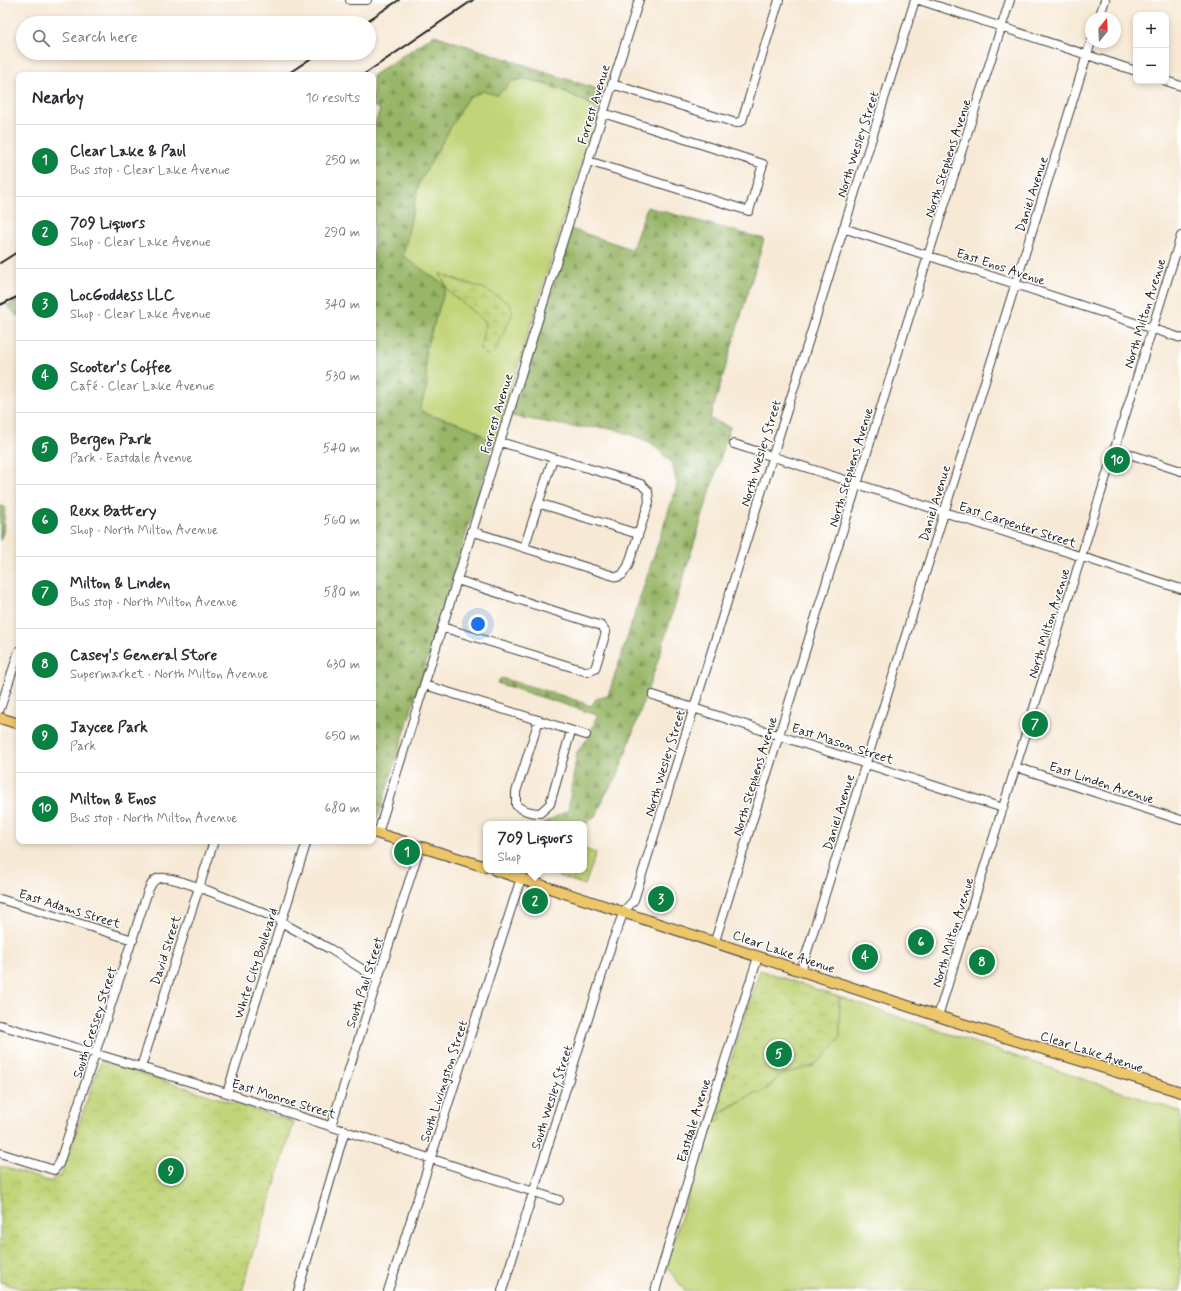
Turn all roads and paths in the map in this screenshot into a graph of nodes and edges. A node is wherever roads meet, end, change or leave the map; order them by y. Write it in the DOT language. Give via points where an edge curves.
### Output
graph roads {
  1 [pos="350,0"];
  2 [pos="367,0"];
  3 [pos="639,0"];
  4 [pos="779,0"];
  5 [pos="915,0"];
  6 [pos="919,0"];
  7 [pos="1010,0"];
  8 [pos="1105,0"];
  9 [pos="1101,12"];
  10 [pos="1001,27"];
  11 [pos="1089,48"];
  12 [pos="1087,55"];
  13 [pos="1133,70"];
  14 [pos="1169,82"];
  15 [pos="612,84"];
  16 [pos="1181,86"];
  17 [pos="603,113"];
  18 [pos="588,161"];
  19 [pos="842,228"];
  20 [pos="1181,236"];
  21 [pos="928,256"];
  22 [pos="1015,283"];
  23 [pos="1152,328"];
  24 [pos="1181,338"];
  25 [pos="500,442"];
  26 [pos="734,444"];
  27 [pos="1114,449"];
  28 [pos="772,456"];
  29 [pos="553,458"];
  30 [pos="1181,471"];
  31 [pos="857,484"];
  32 [pos="538,503"];
  33 [pos="944,512"];
  34 [pos="471,531"];
  35 [pos="638,534"];
  36 [pos="524,548"];
  37 [pos="1081,557"];
  38 [pos="457,580"];
  39 [pos="1181,589"];
  40 [pos="442,627"];
  41 [pos="16,660"];
  42 [pos="425,685"];
  43 [pos="653,695"];
  44 [pos="694,707"];
  45 [pos="0,709"];
  46 [pos="0,718"];
  47 [pos="539,720"];
  48 [pos="16,723"];
  49 [pos="572,731"];
  50 [pos="586,735"];
  51 [pos="780,735"];
  52 [pos="865,763"];
  53 [pos="1016,767"];
  54 [pos="1003,808"];
  55 [pos="1181,820"];
  56 [pos="376,830"];
  57 [pos="376,833"];
  58 [pos="213,844"];
  59 [pos="306,844"];
  60 [pos="420,847"];
  61 [pos="483,866"];
  62 [pos="505,873"];
  63 [pos="521,878"];
  64 [pos="198,888"];
  65 [pos="0,899"];
  66 [pos="624,911"];
  67 [pos="281,920"];
  68 [pos="133,940"];
  69 [pos="715,942"];
  70 [pos="758,957"];
  71 [pos="801,972"];
  72 [pos="378,979"];
  73 [pos="938,1016"];
  74 [pos="0,1025"];
  75 [pos="96,1054"];
  76 [pos="141,1067"];
  77 [pos="1180,1092"];
  78 [pos="227,1093"];
  79 [pos="331,1126"];
  80 [pos="345,1130"];
  81 [pos="0,1153"];
  82 [pos="430,1158"];
  83 [pos="533,1192"];
  84 [pos="559,1200"];
  85 [pos="298,1291"];
  86 [pos="388,1291"];
  87 [pos="502,1291"];
  88 [pos="655,1291"];
  1 -- 2 [label="street"];
  3 -- 15 [label="street, Forrest Avenue"];
  4 -- 15 [label="street" via="742,121 736,122"];
  5 -- 19 [label="street, North Wesley Street"];
  6 -- 10 [label="street"];
  7 -- 10 [label="street, North Stephens Avenue"];
  8 -- 9 [label="street"];
  10 -- 12 [label="street"];
  10 -- 21 [label="street, North Stephens Avenue"];
  11 -- 12 [label="street, Daniel Avenue"];
  12 -- 13 [label="street"];
  12 -- 22 [label="street, Daniel Avenue"];
  14 -- 16 [label="street"];
  15 -- 17 [label="street, Forrest Avenue"];
  17 -- 18 [label="street, Forrest Avenue"];
  17 -- 18 [label="street" via="763,164 749,211"];
  18 -- 25 [label="street, Forrest Avenue"];
  19 -- 21 [label="street, East Enos Avenue"];
  19 -- 28 [label="street, North Wesley Street"];
  20 -- 23 [label="street, North Milton Avenue"];
  21 -- 22 [label="street, East Enos Avenue"];
  21 -- 31 [label="street, North Stephens Avenue"];
  22 -- 23 [label="street, East Enos Avenue"];
  22 -- 33 [label="street, Daniel Avenue"];
  23 -- 24 [label="street, East Enos Avenue"];
  23 -- 27 [label="street, North Milton Avenue"];
  25 -- 29 [label="street"];
  25 -- 34 [label="street, Forrest Avenue"];
  26 -- 28 [label="street, East Carpenter Street"];
  27 -- 30 [label="street"];
  27 -- 37 [label="street, North Milton Avenue"];
  28 -- 31 [label="street, East Carpenter Street"];
  28 -- 44 [label="street, North Wesley Street"];
  29 -- 32 [label="street"];
  29 -- 35 [label="street" via="641,484 646,488 650,497"];
  31 -- 33 [label="street, East Carpenter Street"];
  31 -- 51 [label="street, North Stephens Avenue"];
  32 -- 35 [label="street"];
  32 -- 36 [label="street"];
  33 -- 37 [label="street, East Carpenter Street"];
  33 -- 52 [label="street, Daniel Avenue"];
  34 -- 36 [label="street"];
  34 -- 38 [label="street, Forrest Avenue"];
  35 -- 36 [label="street" via="626,571 617,577"];
  37 -- 39 [label="street, East Carpenter Street"];
  37 -- 53 [label="street, North Milton Avenue"];
  38 -- 40 [label="street, Forrest Avenue"];
  38 -- 40 [label="street" via="602,626 606,632 595,669 588,672"];
  40 -- 42 [label="street, Forrest Avenue"];
  41 -- 45 [label="street"];
  42 -- 47 [label="street"];
  42 -- 56 [label="street, Forrest Avenue"];
  43 -- 44 [label="street, East Mason Street"];
  44 -- 51 [label="street, East Mason Street"];
  44 -- 66 [label="street, North Wesley Street" via="634,900"];
  46 -- 48 [label="main road"];
  47 -- 49 [label="street"];
  47 -- 49 [label="street" via="516,792 516,805 521,810 540,813 550,804"];
  49 -- 50 [label="street"];
  51 -- 52 [label="street, East Mason Street"];
  51 -- 69 [label="street, North Stephens Avenue"];
  52 -- 54 [label="street, East Mason Street"];
  52 -- 71 [label="street, Daniel Avenue"];
  53 -- 54 [label="street, North Milton Avenue"];
  53 -- 55 [label="street, East Linden Avenue"];
  54 -- 73 [label="street, North Milton Avenue"];
  57 -- 60 [label="main road"];
  58 -- 64 [label="street, David Street"];
  59 -- 67 [label="street, White City Boulevard"];
  60 -- 61 [label="main road"];
  60 -- 72 [label="street, South Paul Street"];
  62 -- 63 [label="main road, Clear Lake Avenue"];
  63 -- 66 [label="main road, Clear Lake Avenue"];
  63 -- 82 [label="street, South Livingston Street"];
  64 -- 67 [label="street"];
  64 -- 68 [label="street, South Cressey Street" via="167,878 154,880 148,891"];
  64 -- 76 [label="street, David Street"];
  65 -- 68 [label="street, East Adams Street"];
  66 -- 69 [label="main road, Clear Lake Avenue"];
  66 -- 83 [label="street, South Wesley Street"];
  67 -- 72 [label="street"];
  67 -- 78 [label="street, White City Boulevard"];
  68 -- 75 [label="street, South Cressey Street"];
  69 -- 70 [label="main road, Clear Lake Avenue"];
  70 -- 71 [label="main road, Clear Lake Avenue"];
  70 -- 88 [label="street, Eastdale Avenue"];
  71 -- 73 [label="main road, Clear Lake Avenue"];
  72 -- 79 [label="street, South Paul Street"];
  73 -- 77 [label="main road, Clear Lake Avenue"];
  74 -- 75 [label="street, East Monroe Street"];
  75 -- 76 [label="street, East Monroe Street"];
  75 -- 81 [label="street, South Cressey Street" via="59,1164 54,1170"];
  76 -- 78 [label="street, East Monroe Street"];
  78 -- 79 [label="street, East Monroe Street"];
  79 -- 80 [label="street, East Monroe Street"];
  80 -- 82 [label="street, East Monroe Street"];
  80 -- 85 [label="street"];
  82 -- 83 [label="street, East Monroe Street"];
  82 -- 86 [label="street, South Livingston Street"];
  83 -- 84 [label="street, East Monroe Street"];
  83 -- 87 [label="street, South Wesley Street"];
}
